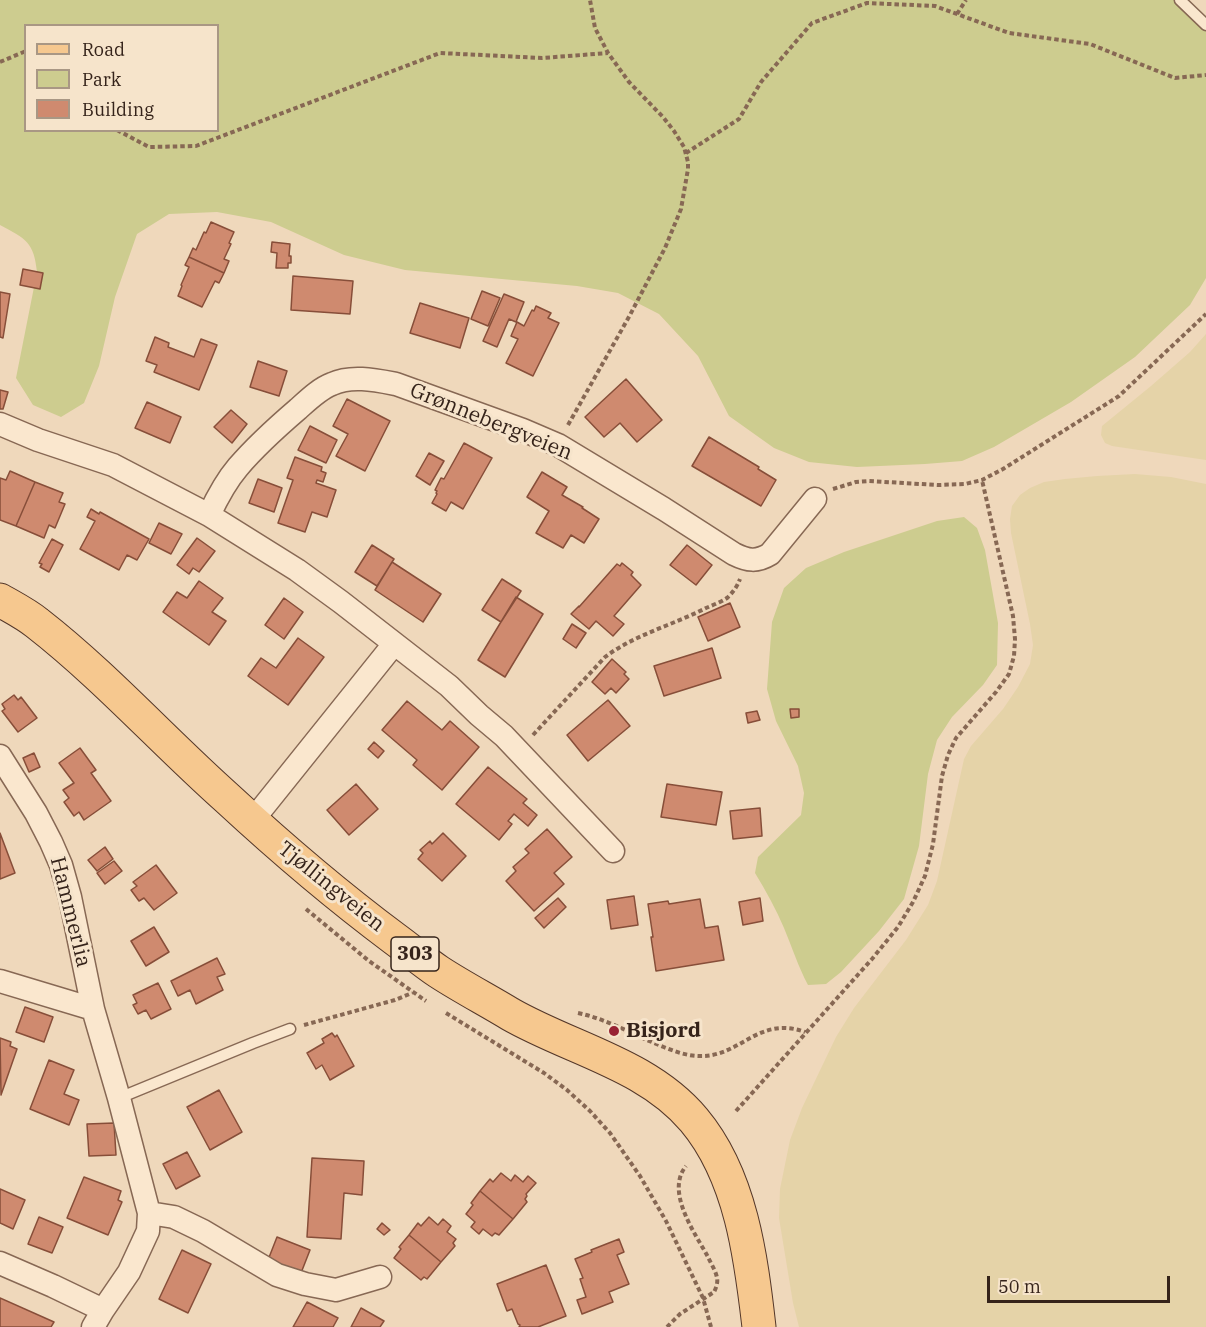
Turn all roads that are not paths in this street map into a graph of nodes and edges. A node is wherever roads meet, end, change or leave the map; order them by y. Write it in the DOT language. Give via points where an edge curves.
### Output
graph roads {
  1 [pos="1180,0"];
  2 [pos="1206,25"];
  3 [pos="0,424"];
  4 [pos="815,500"];
  5 [pos="209,515"];
  6 [pos="0,600"];
  7 [pos="394,644"];
  8 [pos="0,756"];
  9 [pos="252,821"];
  10 [pos="613,851"];
  11 [pos="0,981"];
  12 [pos="93,1009"];
  13 [pos="290,1029"];
  14 [pos="119,1098"];
  15 [pos="149,1213"];
  16 [pos="0,1263"];
  17 [pos="380,1277"];
  18 [pos="98,1318"];
  19 [pos="759,1327"];
  1 -- 2 [label="lane"];
  3 -- 5 [label="street" via="113,465"];
  4 -- 5 [label="street, Grønnebergveien" via="771,554 746,560 558,445 375,379 344,380 318,392 236,468"];
  5 -- 7 [label="street" via="304,576"];
  6 -- 9 [label="main road, Tjøllingveien / 303" via="83,661"];
  7 -- 9 [label="street"];
  7 -- 10 [label="street" via="504,736"];
  8 -- 12 [label="street, Hammerlia" via="36,813 61,865"];
  9 -- 19 [label="main road, Tjøllingveien / 303" via="333,891 440,972 519,1019 646,1080 679,1105 712,1146 727,1175 751,1264"];
  11 -- 12 [label="street, Hammerlia"];
  12 -- 14 [label="street, Hammerlia"];
  13 -- 14 [label="lane"];
  14 -- 15 [label="street, Hammerlia"];
  15 -- 17 [label="street" via="174,1217 277,1275 305,1284 336,1290"];
  15 -- 18 [label="street, Hammerlia" via="148,1231 129,1272"];
  16 -- 18 [label="street" via="53,1286"];
}
